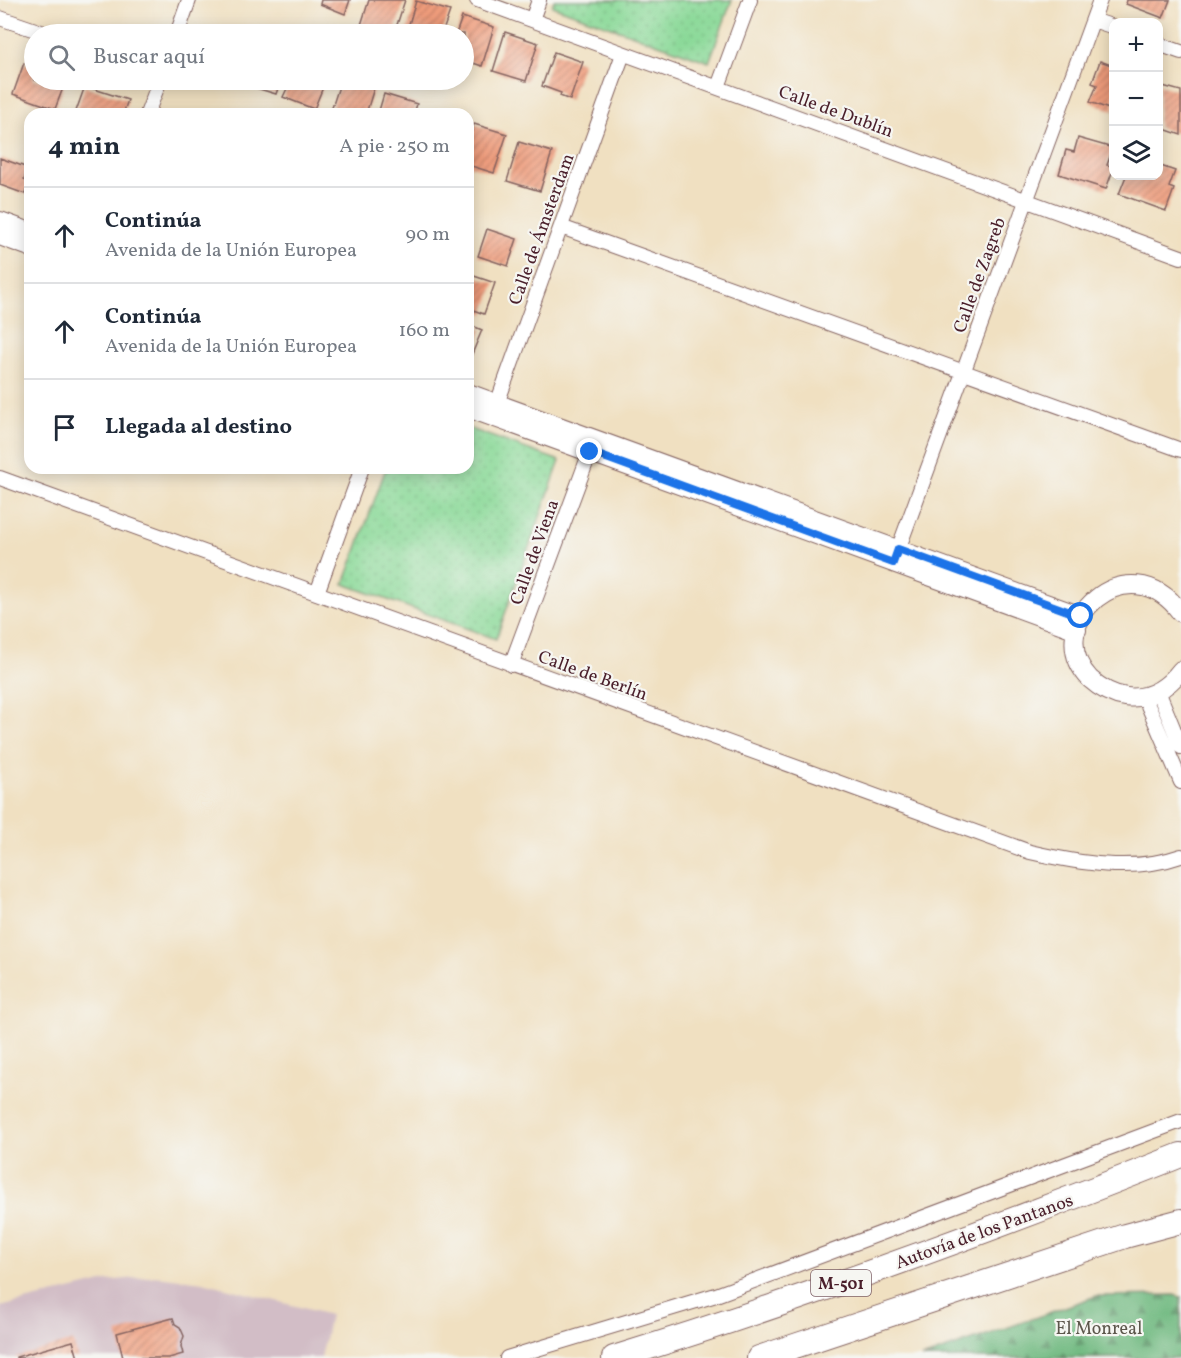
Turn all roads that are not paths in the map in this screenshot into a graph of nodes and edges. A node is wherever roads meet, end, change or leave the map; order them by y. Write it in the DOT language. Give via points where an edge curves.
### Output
graph roads {
  1 [pos="189,0"];
  2 [pos="477,0"];
  3 [pos="539,0"];
  4 [pos="750,0"];
  5 [pos="1100,0"];
  6 [pos="0,18"];
  7 [pos="532,20"];
  8 [pos="1093,20"];
  9 [pos="181,24"];
  10 [pos="24,26"];
  11 [pos="1109,26"];
  12 [pos="1163,46"];
  13 [pos="1181,52"];
  14 [pos="623,54"];
  15 [pos="718,87"];
  16 [pos="156,90"];
  17 [pos="149,108"];
  18 [pos="1025,200"];
  19 [pos="0,221"];
  20 [pos="561,227"];
  21 [pos="24,230"];
  22 [pos="0,236"];
  23 [pos="24,245"];
  24 [pos="1181,257"];
  25 [pos="963,371"];
  26 [pos="474,397"];
  27 [pos="474,408"];
  28 [pos="495,410"];
  29 [pos="1181,450"];
  30 [pos="590,452"];
  31 [pos="361,474"];
  32 [pos="0,478"];
  33 [pos="896,556"];
  34 [pos="317,593"];
  35 [pos="1180,611"];
  36 [pos="1079,623"];
  37 [pos="512,665"];
  38 [pos="1181,670"];
  39 [pos="1151,693"];
  40 [pos="1181,747"];
  41 [pos="1181,782"];
  42 [pos="1181,856"];
  43 [pos="1181,1121"];
  44 [pos="1181,1155"];
  45 [pos="1181,1221"];
  46 [pos="507,1358"];
  47 [pos="614,1358"];
  48 [pos="759,1358"];
  1 -- 9 [label="street"];
  2 -- 7 [label="street, Calle de Dublín"];
  3 -- 7 [label="street"];
  4 -- 15 [label="street"];
  5 -- 8 [label="street, Calle de Zagreb"];
  6 -- 10 [label="street"];
  7 -- 14 [label="street, Calle de Dublín"];
  8 -- 11 [label="street"];
  8 -- 18 [label="street, Calle de Zagreb"];
  12 -- 13 [label="street"];
  14 -- 15 [label="street, Calle de Dublín"];
  14 -- 20 [label="street, Calle de Ámsterdam"];
  15 -- 18 [label="street, Calle de Dublín"];
  16 -- 17 [label="street"];
  18 -- 24 [label="street, Calle de Dublín"];
  18 -- 25 [label="street, Calle de Zagreb"];
  19 -- 21 [label="street"];
  20 -- 25 [label="street"];
  20 -- 28 [label="street, Calle de Ámsterdam"];
  22 -- 23 [label="street"];
  25 -- 29 [label="street"];
  25 -- 33 [label="street, Calle de Zagreb"];
  26 -- 28 [label="street"];
  27 -- 28 [label="street"];
  28 -- 30 [label="street"];
  28 -- 33 [label="street"];
  30 -- 33 [label="street"];
  30 -- 37 [label="street, Calle de Viena"];
  31 -- 34 [label="street"];
  32 -- 34 [label="street, Calle de Berlín"];
  33 -- 36 [label="street"];
  34 -- 37 [label="street, Calle de Berlín"];
  35 -- 36 [label="street" via="1159,591 1141,585 1122,585 1105,591 1090,603"];
  36 -- 39 [label="street" via="1075,637 1077,656 1098,687 1134,698"];
  37 -- 42 [label="street, Calle de Berlín" via="1030,852 1100,864 1147,863"];
  38 -- 39 [label="street" via="1169,685"];
  39 -- 40 [label="street"];
  39 -- 41 [label="street"];
  43 -- 46 [label="street" via="716,1295"];
  44 -- 47 [label="highway, Autovía de los Pantanos / M-501" via="922,1255"];
  45 -- 48 [label="highway, M-501" via="1125,1236"];
}
